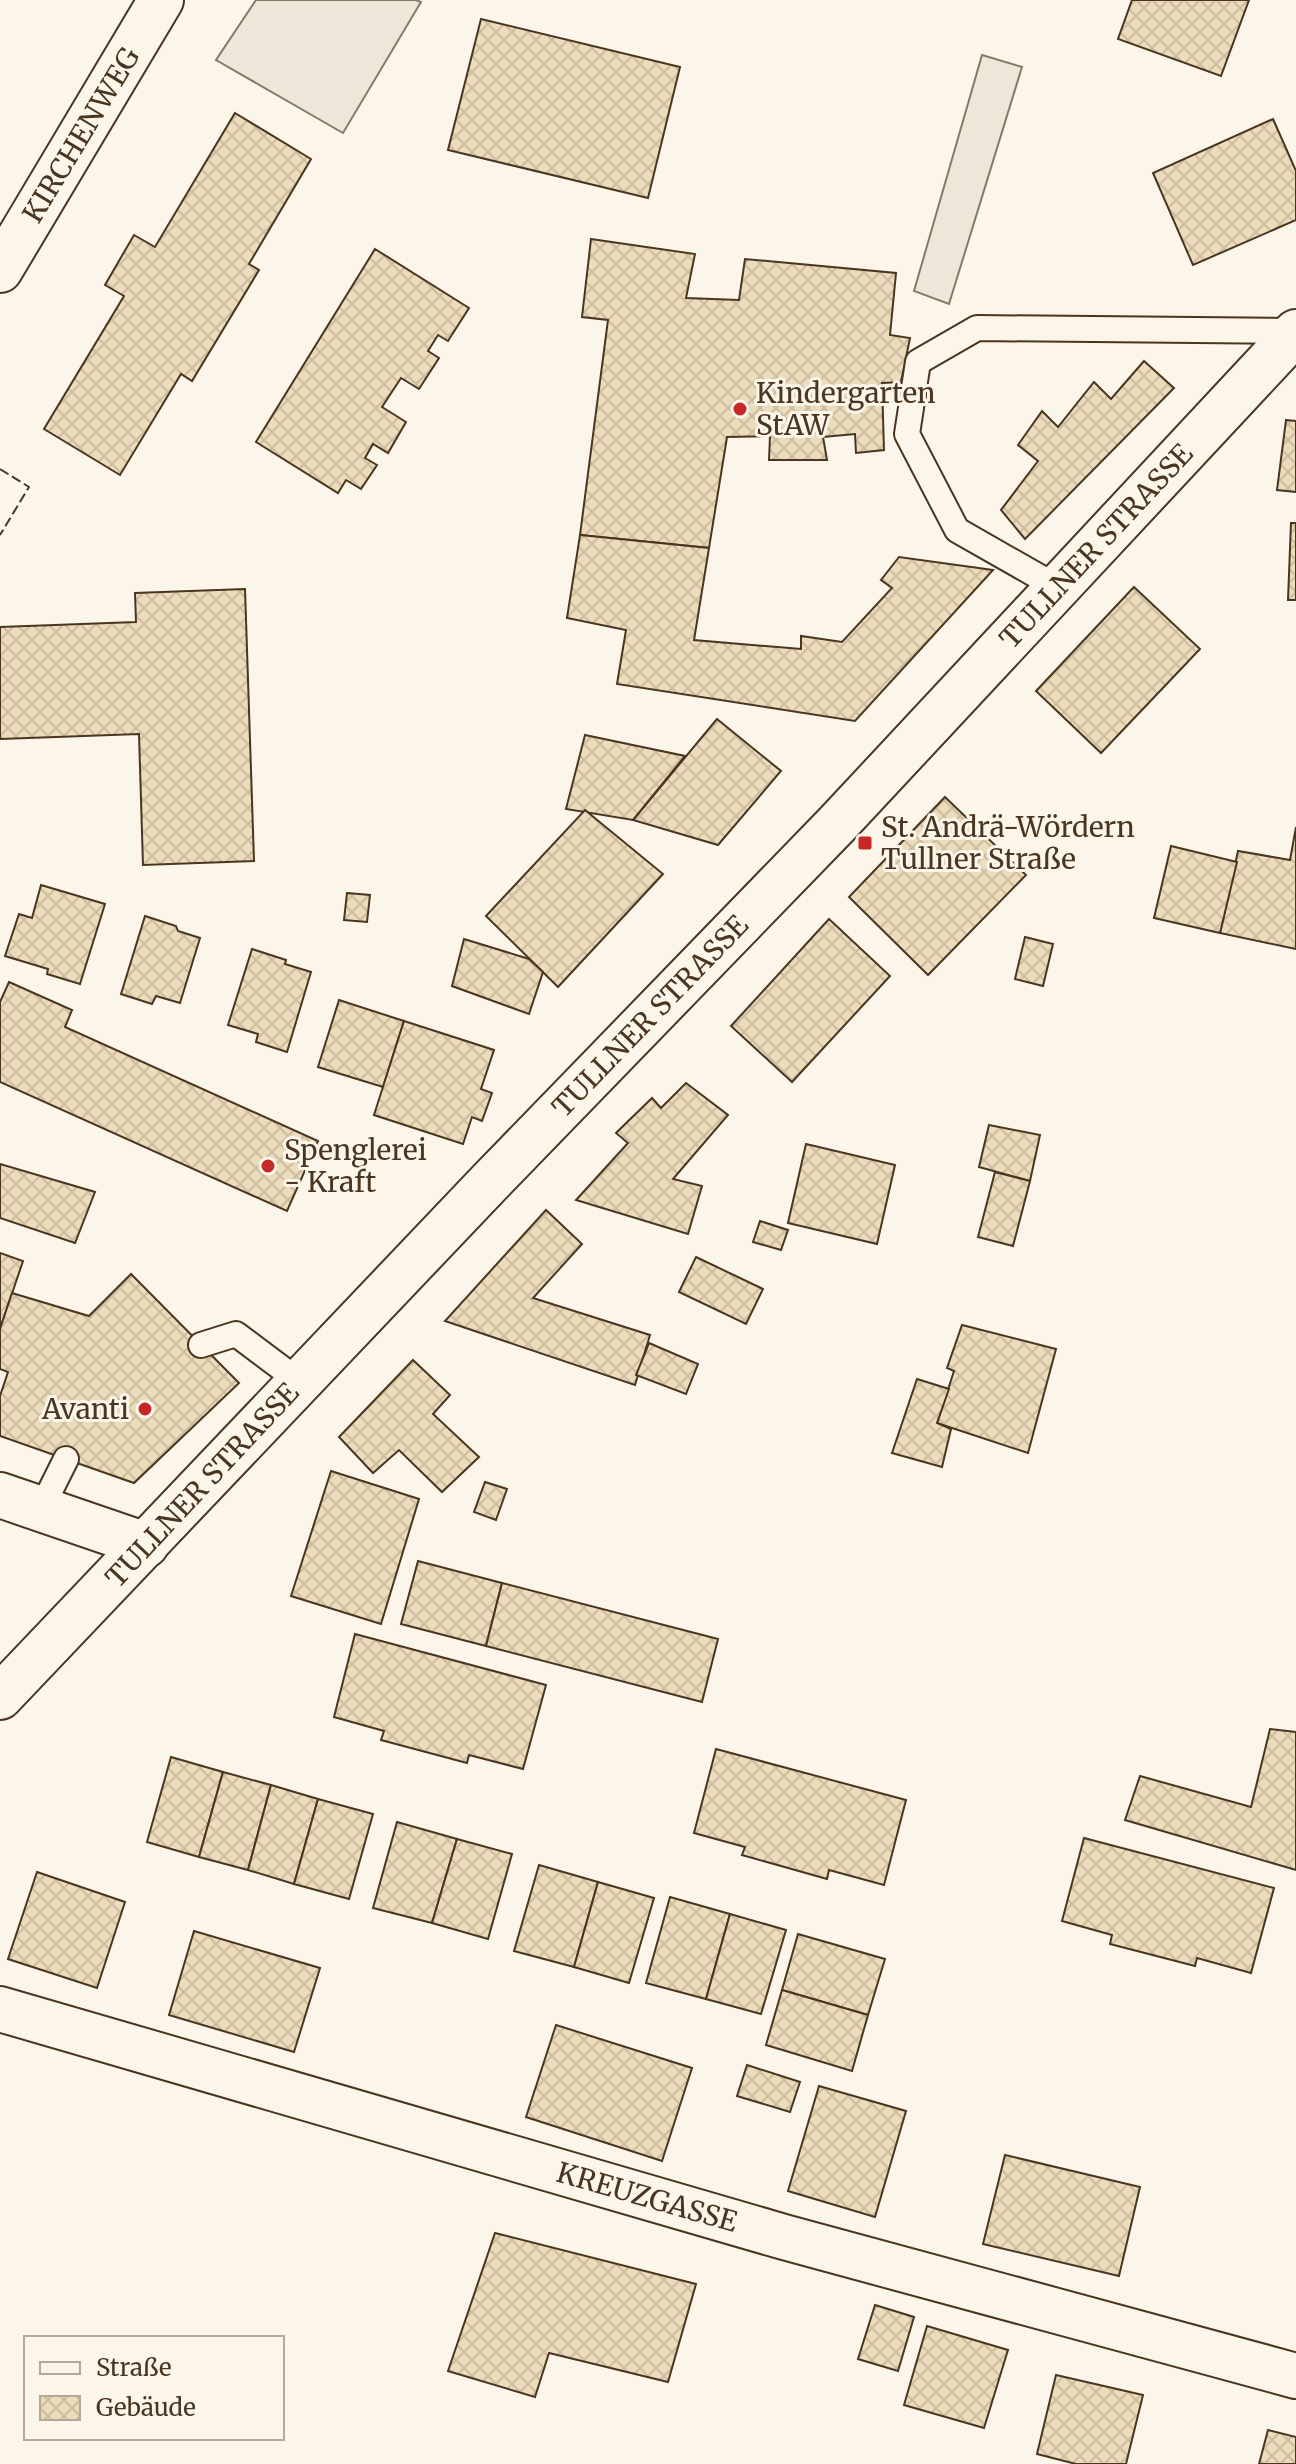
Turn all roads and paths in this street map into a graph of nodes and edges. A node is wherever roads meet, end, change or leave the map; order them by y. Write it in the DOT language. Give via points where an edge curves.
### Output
graph roads {
  1 [pos="161,0"];
  2 [pos="0,270"];
  3 [pos="1296,331"];
  4 [pos="1057,587"];
  5 [pos="201,1345"];
  6 [pos="300,1382"];
  7 [pos="66,1459"];
  8 [pos="0,1495"];
  9 [pos="41,1509"];
  10 [pos="146,1545"];
  11 [pos="0,1697"];
  12 [pos="0,2009"];
  13 [pos="1296,2376"];
  1 -- 2 [label="main road, KIRCHENWEG"];
  3 -- 4 [label="main road, TULLNER STRASSE"];
  3 -- 4 [label="lane" via="977,328 918,362 907,434 957,530"];
  4 -- 6 [label="main road, TULLNER STRASSE" via="838,823"];
  5 -- 6 [label="lane" via="236,1334"];
  6 -- 10 [label="main road, TULLNER STRASSE"];
  7 -- 9 [label="lane"];
  8 -- 9 [label="main road"];
  9 -- 10 [label="main road"];
  10 -- 11 [label="main road, TULLNER STRASSE"];
  12 -- 13 [label="main road, KREUZGASSE" via="784,2237"];
}
